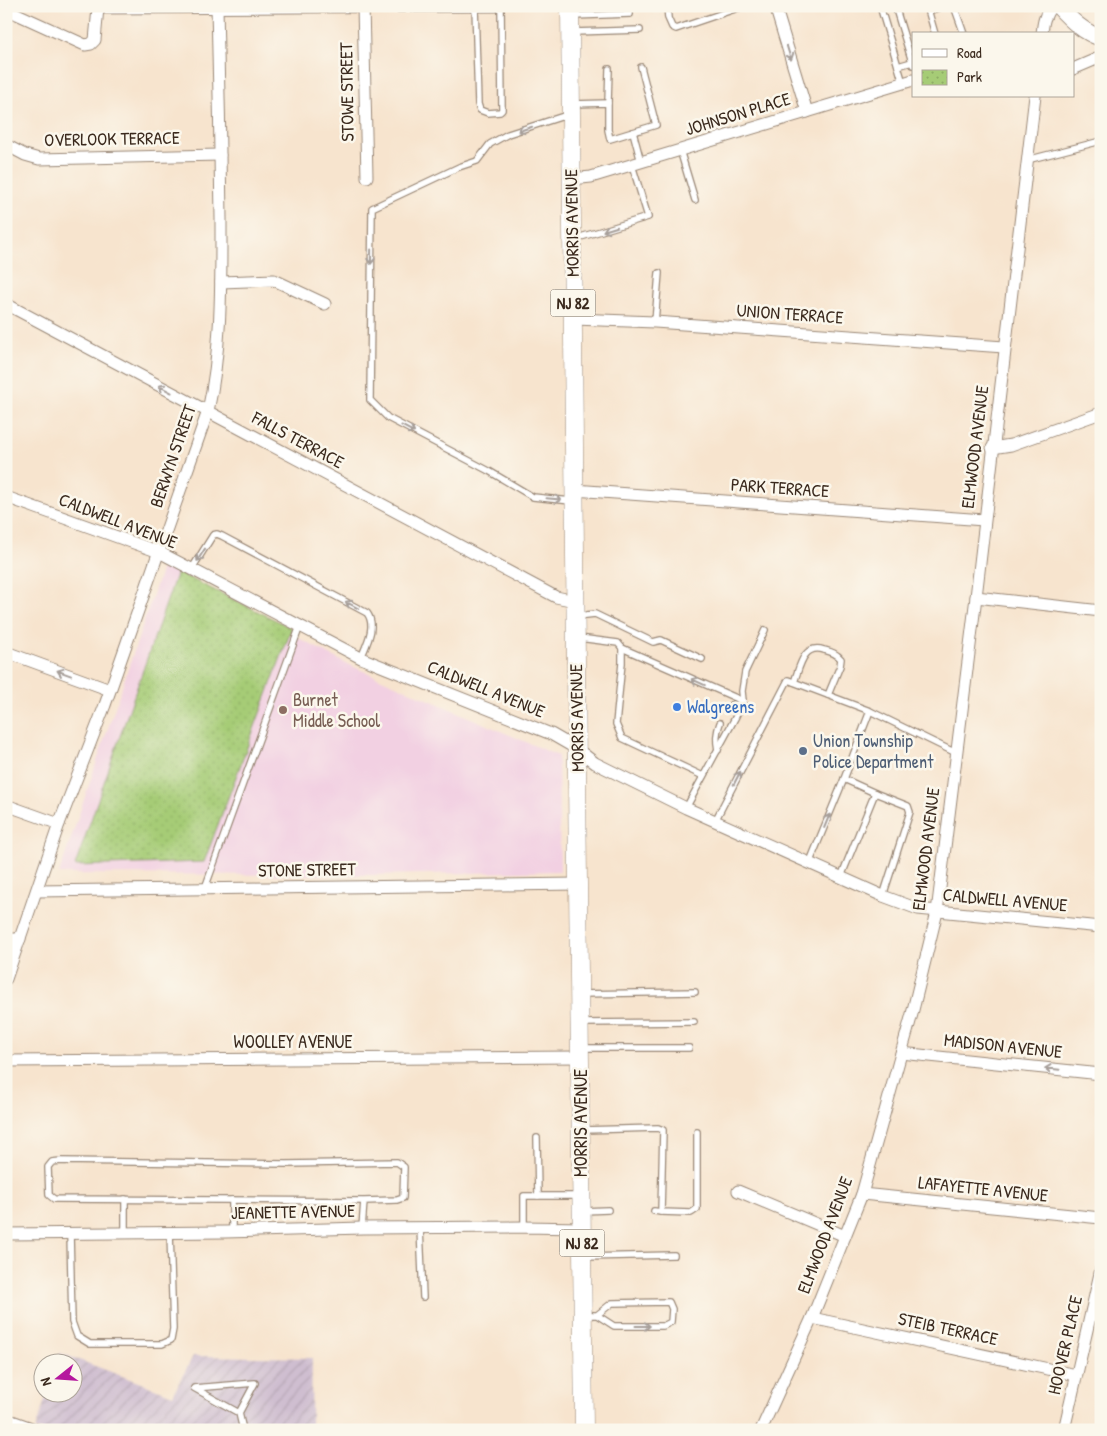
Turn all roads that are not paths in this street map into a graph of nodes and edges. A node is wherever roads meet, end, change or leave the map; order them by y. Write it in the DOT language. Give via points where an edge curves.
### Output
graph roads {
  1 [pos="475,6"];
  2 [pos="496,6"];
  3 [pos="501,6"];
  4 [pos="630,6"];
  5 [pos="667,6"];
  6 [pos="743,6"];
  7 [pos="775,6"];
  8 [pos="880,6"];
  9 [pos="895,6"];
  10 [pos="943,6"];
  11 [pos="954,6"];
  12 [pos="1052,6"];
  13 [pos="1058,6"];
  14 [pos="96,7"];
  15 [pos="217,7"];
  16 [pos="363,7"];
  17 [pos="6,9"];
  18 [pos="928,9"];
  19 [pos="570,18"];
  20 [pos="640,30"];
  21 [pos="934,32"];
  22 [pos="963,32"];
  23 [pos="1042,32"];
  24 [pos="1101,38"];
  25 [pos="1101,57"];
  26 [pos="912,60"];
  27 [pos="912,63"];
  28 [pos="898,66"];
  29 [pos="641,67"];
  30 [pos="608,69"];
  31 [pos="1074,69"];
  32 [pos="908,81"];
  33 [pos="1035,98"];
  34 [pos="608,104"];
  35 [pos="571,109"];
  36 [pos="807,112"];
  37 [pos="632,132"];
  38 [pos="1101,141"];
  39 [pos="6,145"];
  40 [pos="680,150"];
  41 [pos="220,155"];
  42 [pos="1027,160"];
  43 [pos="637,163"];
  44 [pos="367,177"];
  45 [pos="572,179"];
  46 [pos="695,200"];
  47 [pos="572,240"];
  48 [pos="659,272"];
  49 [pos="221,282"];
  50 [pos="6,304"];
  51 [pos="325,304"];
  52 [pos="574,319"];
  53 [pos="655,322"];
  54 [pos="1004,347"];
  55 [pos="208,412"];
  56 [pos="1101,413"];
  57 [pos="992,448"];
  58 [pos="574,496"];
  59 [pos="6,497"];
  60 [pos="984,520"];
  61 [pos="159,552"];
  62 [pos="192,570"];
  63 [pos="976,597"];
  64 [pos="575,609"];
  65 [pos="1101,612"];
  66 [pos="300,626"];
  67 [pos="765,630"];
  68 [pos="576,637"];
  69 [pos="622,648"];
  70 [pos="6,652"];
  71 [pos="361,658"];
  72 [pos="702,659"];
  73 [pos="791,681"];
  74 [pos="110,690"];
  75 [pos="828,695"];
  76 [pos="742,703"];
  77 [pos="727,709"];
  78 [pos="870,711"];
  79 [pos="720,723"];
  80 [pos="577,750"];
  81 [pos="718,750"];
  82 [pos="956,753"];
  83 [pos="703,776"];
  84 [pos="844,778"];
  85 [pos="875,793"];
  86 [pos="6,805"];
  87 [pos="686,808"];
  88 [pos="715,821"];
  89 [pos="59,824"];
  90 [pos="809,864"];
  91 [pos="841,877"];
  92 [pos="578,884"];
  93 [pos="205,888"];
  94 [pos="37,891"];
  95 [pos="883,896"];
  96 [pos="937,912"];
  97 [pos="1101,927"];
  98 [pos="6,939"];
  99 [pos="20,939"];
  100 [pos="6,979"];
  101 [pos="696,992"];
  102 [pos="579,994"];
  103 [pos="694,1022"];
  104 [pos="579,1023"];
  105 [pos="689,1048"];
  106 [pos="580,1053"];
  107 [pos="901,1053"];
  108 [pos="6,1061"];
  109 [pos="1101,1074"];
  110 [pos="581,1130"];
  111 [pos="697,1132"];
  112 [pos="537,1138"];
  113 [pos="738,1191"];
  114 [pos="862,1194"];
  115 [pos="538,1196"];
  116 [pos="124,1200"];
  117 [pos="232,1200"];
  118 [pos="364,1201"];
  119 [pos="581,1204"];
  120 [pos="608,1210"];
  121 [pos="654,1211"];
  122 [pos="661,1212"];
  123 [pos="1101,1218"];
  124 [pos="524,1227"];
  125 [pos="362,1228"];
  126 [pos="420,1228"];
  127 [pos="582,1228"];
  128 [pos="232,1231"];
  129 [pos="170,1232"];
  130 [pos="70,1233"];
  131 [pos="125,1233"];
  132 [pos="6,1234"];
  133 [pos="845,1236"];
  134 [pos="674,1255"];
  135 [pos="582,1257"];
  136 [pos="1101,1268"];
  137 [pos="422,1297"];
  138 [pos="590,1315"];
  139 [pos="812,1318"];
  140 [pos="1076,1375"];
  141 [pos="239,1413"];
  142 [pos="6,1419"];
  143 [pos="37,1430"];
  144 [pos="243,1430"];
  145 [pos="584,1430"];
  146 [pos="761,1430"];
  147 [pos="1064,1430"];
  1 -- 2 [label="street"];
  1 -- 3 [label="lane" via="478,104 480,110 488,113 502,110"];
  1 -- 16 [label="street"];
  4 -- 19 [label="lane" via="630,14"];
  5 -- 6 [label="lane" via="668,18 676,29"];
  7 -- 36 [label="street, one-way"];
  8 -- 28 [label="lane"];
  9 -- 26 [label="lane"];
  10 -- 18 [label="lane"];
  11 -- 22 [label="lane"];
  12 -- 23 [label="street" via="1046,14"];
  13 -- 24 [label="main road" via="1078,26"];
  14 -- 15 [label="street"];
  14 -- 17 [label="street" via="95,40 85,45"];
  15 -- 16 [label="street"];
  15 -- 41 [label="street, BERWYN STREET"];
  16 -- 44 [label="street, STOWE STREET"];
  18 -- 21 [label="lane"];
  19 -- 20 [label="lane"];
  19 -- 35 [label="main road, MORRIS AVENUE / NJ 82"];
  25 -- 31 [label="street"];
  27 -- 28 [label="lane"];
  28 -- 32 [label="lane"];
  29 -- 37 [label="lane" via="656,125"];
  30 -- 34 [label="lane"];
  32 -- 36 [label="street, JOHNSON PLACE"];
  33 -- 42 [label="street, ELMWOOD AVENUE"];
  34 -- 35 [label="lane"];
  34 -- 37 [label="lane" via="610,139"];
  35 -- 45 [label="main road, MORRIS AVENUE / NJ 82"];
  35 -- 58 [label="lane, one-way" via="508,134 490,144 477,161 372,208 370,400 388,418 533,497"];
  36 -- 40 [label="street, JOHNSON PLACE"];
  37 -- 43 [label="lane"];
  38 -- 42 [label="lane"];
  39 -- 41 [label="street, OVERLOOK TERRACE" via="39,159"];
  40 -- 43 [label="street, JOHNSON PLACE"];
  40 -- 46 [label="lane"];
  41 -- 49 [label="street, BERWYN STREET"];
  42 -- 54 [label="street, ELMWOOD AVENUE"];
  43 -- 45 [label="street, JOHNSON PLACE" via="591,177"];
  43 -- 47 [label="lane, one-way" via="648,218"];
  45 -- 47 [label="main road, MORRIS AVENUE / NJ 82"];
  47 -- 52 [label="main road, MORRIS AVENUE / NJ 82"];
  48 -- 53 [label="lane"];
  49 -- 51 [label="street" via="274,280"];
  49 -- 55 [label="street, BERWYN STREET" via="218,349"];
  55 -- 50 [label="street, FALLS TERRACE, one-way"];
  52 -- 53 [label="street, UNION TERRACE"];
  52 -- 58 [label="main road, MORRIS AVENUE / NJ 82"];
  53 -- 54 [label="street, UNION TERRACE"];
  54 -- 57 [label="street, ELMWOOD AVENUE"];
  55 -- 61 [label="street, BERWYN STREET"];
  55 -- 64 [label="street, FALLS TERRACE"];
  56 -- 57 [label="street"];
  57 -- 60 [label="street, ELMWOOD AVENUE"];
  58 -- 60 [label="street, PARK TERRACE"];
  58 -- 64 [label="main road, MORRIS AVENUE / NJ 82"];
  59 -- 61 [label="street, CALDWELL AVENUE"];
  60 -- 63 [label="street, ELMWOOD AVENUE"];
  61 -- 62 [label="street, CALDWELL AVENUE"];
  61 -- 74 [label="street, BERWYN STREET"];
  62 -- 66 [label="street, CALDWELL AVENUE"];
  71 -- 62 [label="lane, one-way" via="372,626 367,613 222,536 213,535"];
  63 -- 65 [label="street"];
  63 -- 82 [label="street, ELMWOOD AVENUE"];
  64 -- 68 [label="main road, MORRIS AVENUE / NJ 82"];
  64 -- 72 [label="lane" via="595,614 653,642 661,640"];
  66 -- 71 [label="street, CALDWELL AVENUE"];
  66 -- 93 [label="lane"];
  67 -- 76 [label="lane" via="744,672"];
  68 -- 69 [label="lane" via="618,643"];
  68 -- 80 [label="main road, MORRIS AVENUE / NJ 82"];
  76 -- 69 [label="lane, one-way"];
  69 -- 83 [label="lane" via="616,724 622,738"];
  74 -- 70 [label="street, one-way"];
  71 -- 80 [label="street, CALDWELL AVENUE" via="551,734"];
  73 -- 75 [label="lane"];
  73 -- 75 [label="lane" via="811,648 836,654 841,659 840,666"];
  88 -- 73 [label="lane, one-way"];
  74 -- 89 [label="street, BERWYN STREET"];
  75 -- 78 [label="lane"];
  76 -- 77 [label="lane" via="731,704"];
  76 -- 81 [label="lane"];
  78 -- 82 [label="lane"];
  78 -- 84 [label="lane"];
  79 -- 81 [label="lane" via="716,732"];
  80 -- 87 [label="street, CALDWELL AVENUE" via="595,763"];
  80 -- 92 [label="main road, MORRIS AVENUE / NJ 82"];
  81 -- 83 [label="lane"];
  82 -- 96 [label="street, ELMWOOD AVENUE"];
  83 -- 87 [label="lane"];
  84 -- 85 [label="lane"];
  90 -- 84 [label="lane, one-way"];
  85 -- 91 [label="lane"];
  85 -- 95 [label="lane" via="908,806 910,812"];
  86 -- 89 [label="street"];
  87 -- 88 [label="street, CALDWELL AVENUE"];
  88 -- 90 [label="street, CALDWELL AVENUE"];
  89 -- 94 [label="street, BERWYN STREET"];
  90 -- 91 [label="street, CALDWELL AVENUE"];
  91 -- 95 [label="street, CALDWELL AVENUE"];
  92 -- 93 [label="street, STONE STREET"];
  92 -- 102 [label="main road, MORRIS AVENUE / NJ 82"];
  93 -- 94 [label="street, STONE STREET"];
  94 -- 99 [label="street, BERWYN STREET"];
  95 -- 96 [label="street, CALDWELL AVENUE" via="918,909"];
  96 -- 97 [label="street, CALDWELL AVENUE"];
  96 -- 107 [label="street, ELMWOOD AVENUE"];
  98 -- 99 [label="street"];
  99 -- 100 [label="street, BERWYN STREET"];
  101 -- 102 [label="lane"];
  102 -- 104 [label="main road, MORRIS AVENUE / NJ 82"];
  103 -- 104 [label="lane"];
  104 -- 106 [label="main road, MORRIS AVENUE / NJ 82"];
  105 -- 106 [label="lane"];
  106 -- 108 [label="street, WOOLLEY AVENUE"];
  106 -- 110 [label="main road, MORRIS AVENUE / NJ 82"];
  109 -- 107 [label="street, MADISON AVENUE, one-way"];
  107 -- 114 [label="street, ELMWOOD AVENUE"];
  110 -- 119 [label="main road, MORRIS AVENUE / NJ 82"];
  110 -- 122 [label="lane" via="663,1130"];
  111 -- 122 [label="lane" via="697,1209 691,1213"];
  112 -- 115 [label="lane"];
  113 -- 133 [label="street"];
  114 -- 123 [label="street, LAFAYETTE AVENUE"];
  114 -- 133 [label="street, ELMWOOD AVENUE"];
  115 -- 119 [label="lane"];
  115 -- 124 [label="lane" via="524,1196"];
  116 -- 117 [label="lane"];
  116 -- 118 [label="lane" via="54,1199 48,1195 48,1167 52,1162 61,1161 397,1162 404,1167 403,1198"];
  116 -- 131 [label="lane"];
  117 -- 118 [label="lane"];
  117 -- 128 [label="lane"];
  118 -- 125 [label="lane"];
  119 -- 120 [label="lane"];
  119 -- 127 [label="main road, MORRIS AVENUE / NJ 82"];
  121 -- 122 [label="lane"];
  124 -- 126 [label="street, JEANETTE AVENUE"];
  124 -- 127 [label="street, JEANETTE AVENUE"];
  125 -- 126 [label="street, JEANETTE AVENUE"];
  125 -- 128 [label="street, JEANETTE AVENUE"];
  126 -- 137 [label="lane"];
  127 -- 135 [label="main road, MORRIS AVENUE / NJ 82"];
  128 -- 129 [label="street, JEANETTE AVENUE"];
  129 -- 130 [label="lane" via="172,1329 171,1340 162,1344 90,1344 77,1336 72,1322"];
  129 -- 131 [label="street, JEANETTE AVENUE"];
  130 -- 131 [label="street, JEANETTE AVENUE"];
  130 -- 132 [label="street, JEANETTE AVENUE"];
  133 -- 139 [label="street, ELMWOOD AVENUE"];
  134 -- 135 [label="lane"];
  135 -- 138 [label="main road, MORRIS AVENUE / NJ 82"];
  136 -- 140 [label="street, HOOVER PLACE"];
  138 -- 138 [label="lane, one-way" via="614,1326 663,1326 671,1322 672,1309 669,1302 612,1303"];
  138 -- 145 [label="main road, MORRIS AVENUE / NJ 82"];
  139 -- 140 [label="street, STEIB TERRACE"];
  139 -- 146 [label="street, ELMWOOD AVENUE"];
  140 -- 147 [label="street, HOOVER PLACE"];
  141 -- 141 [label="lane" via="202,1392 194,1388 255,1383"];
  141 -- 144 [label="lane"];
  142 -- 143 [label="street"];
}
